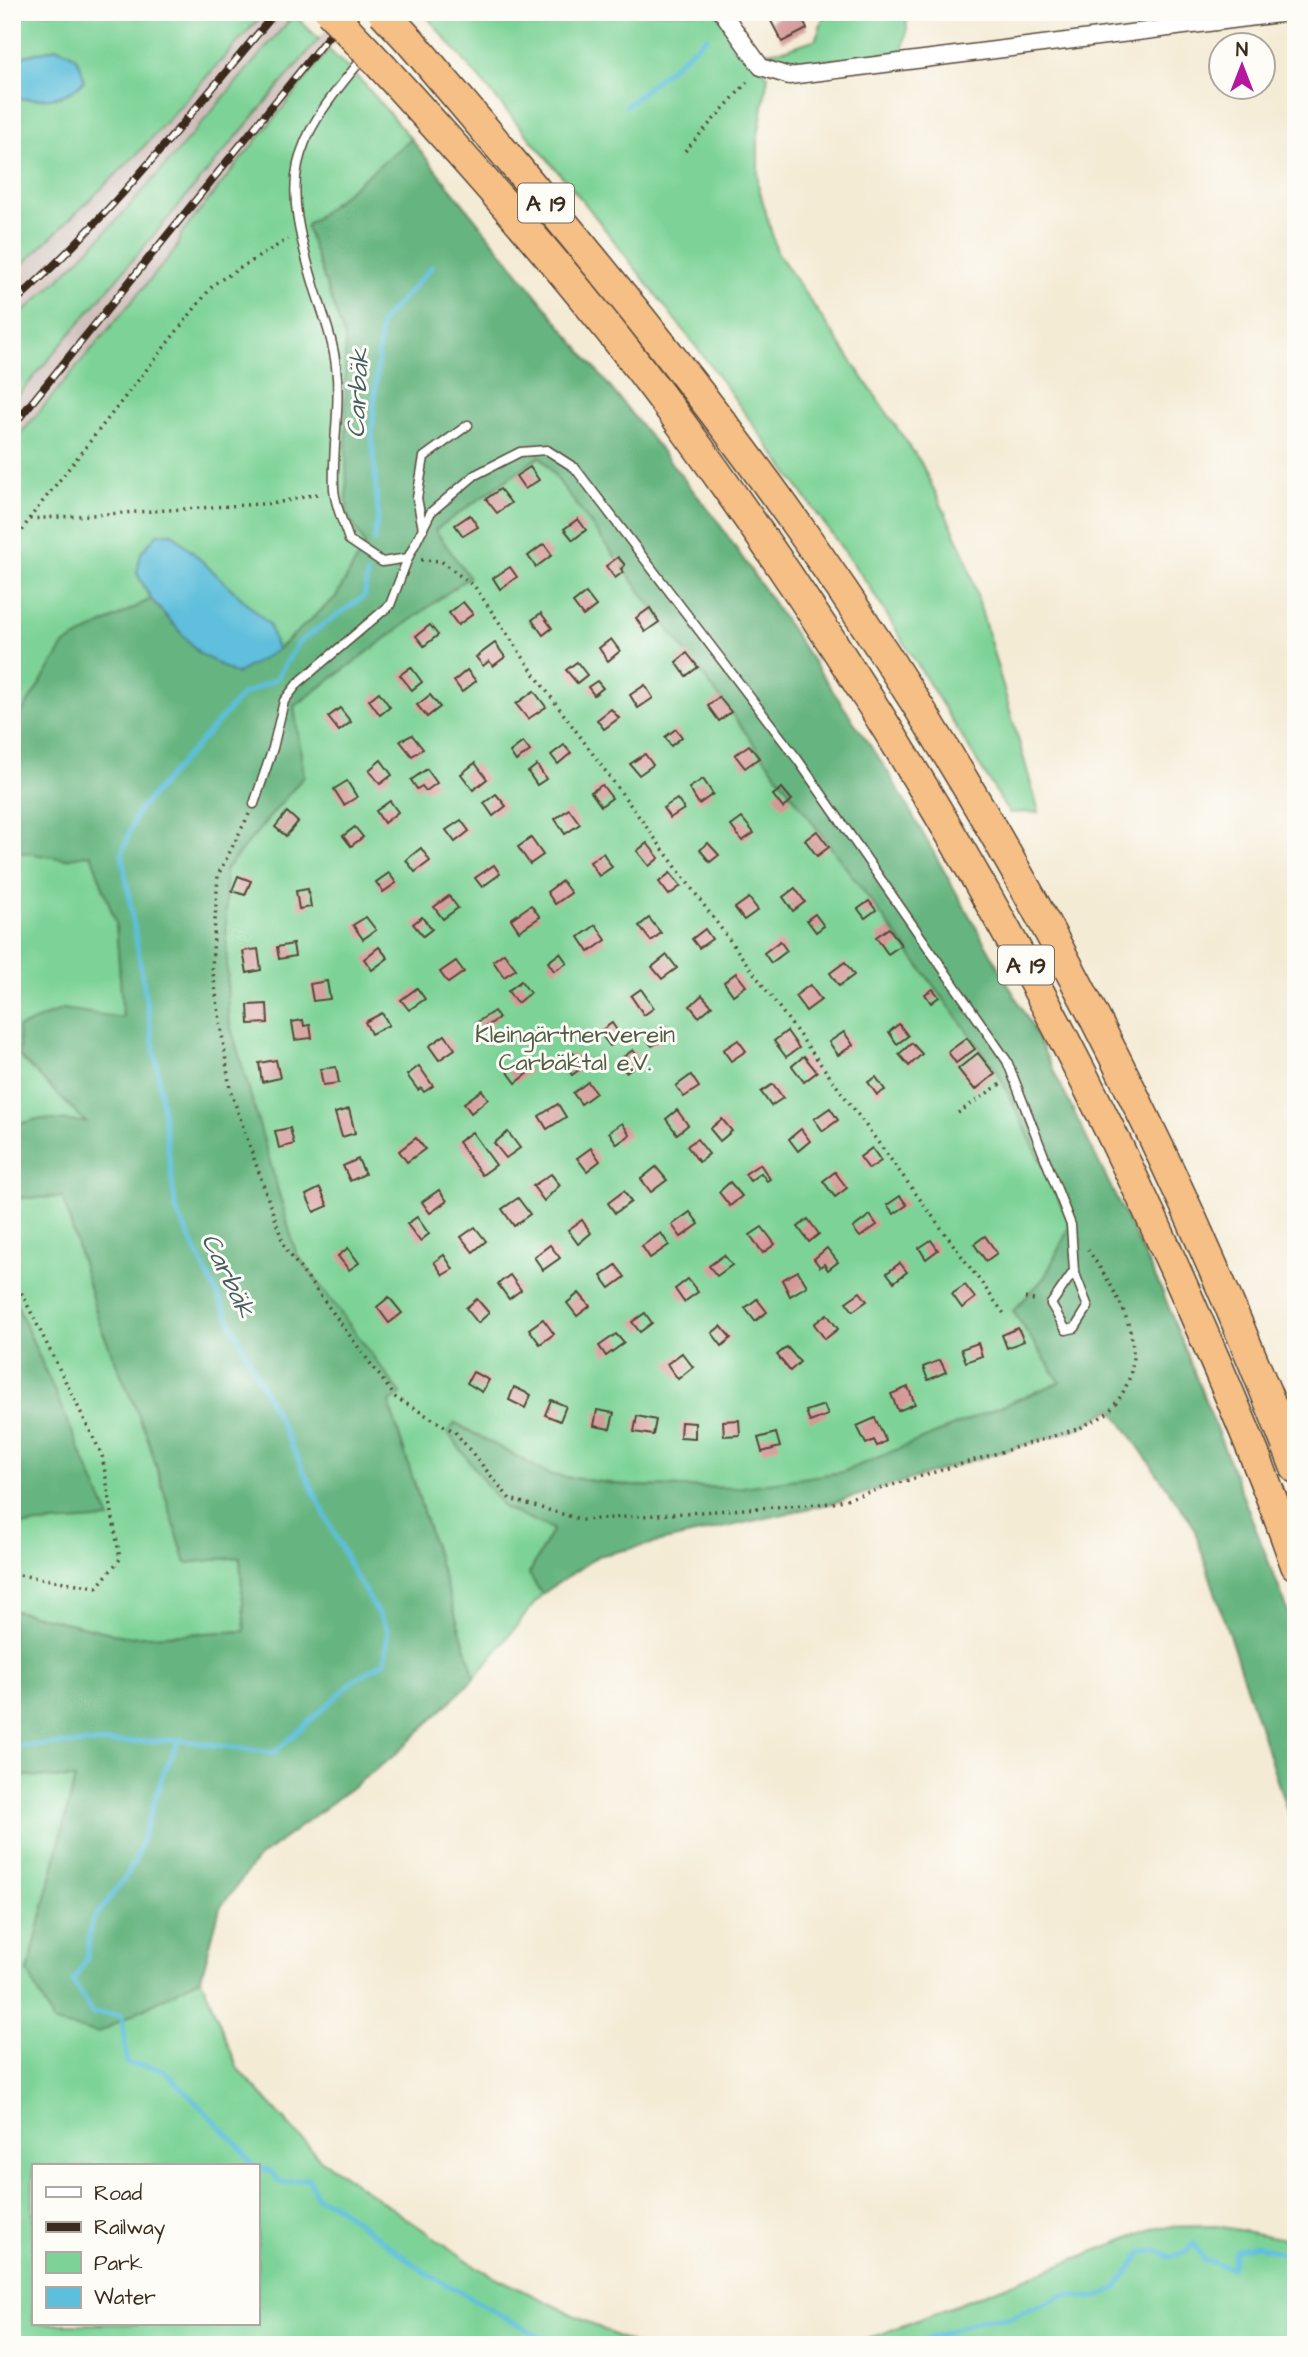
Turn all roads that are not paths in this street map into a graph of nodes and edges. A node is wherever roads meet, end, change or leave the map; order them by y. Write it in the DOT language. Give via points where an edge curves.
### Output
graph roads {
  1 [pos="330,12"];
  2 [pos="403,12"];
  3 [pos="722,12"];
  4 [pos="1296,12"];
  5 [pos="393,29"];
  6 [pos="380,55"];
  7 [pos="468,425"];
  8 [pos="423,529"];
  9 [pos="408,558"];
  10 [pos="254,804"];
  11 [pos="1074,1271"];
  12 [pos="1296,1468"];
  13 [pos="1296,1565"];
  1 -- 6 [label="highway, A 19, bridge"];
  2 -- 5 [label="lane"];
  3 -- 4 [label="street" via="761,67 789,76"];
  5 -- 12 [label="highway, A 19" via="526,178 724,425 803,533 930,729 1039,914 1113,1052 1228,1303"];
  6 -- 9 [label="lane" via="326,101 299,150 295,185 298,233 335,353 334,491 349,540 382,562"];
  6 -- 13 [label="highway, A 19" via="672,411 835,644 946,823 1089,1084 1217,1366"];
  7 -- 8 [label="lane" via="424,457 417,498"];
  8 -- 9 [label="lane"];
  8 -- 11 [label="lane" via="431,512 475,475 520,452 547,450 575,468 798,760 1007,1061 1071,1225"];
  9 -- 10 [label="lane" via="390,605 298,683 284,701"];
  11 -- 11 [label="lane" via="1088,1307 1075,1328 1066,1330 1051,1304"];
}
